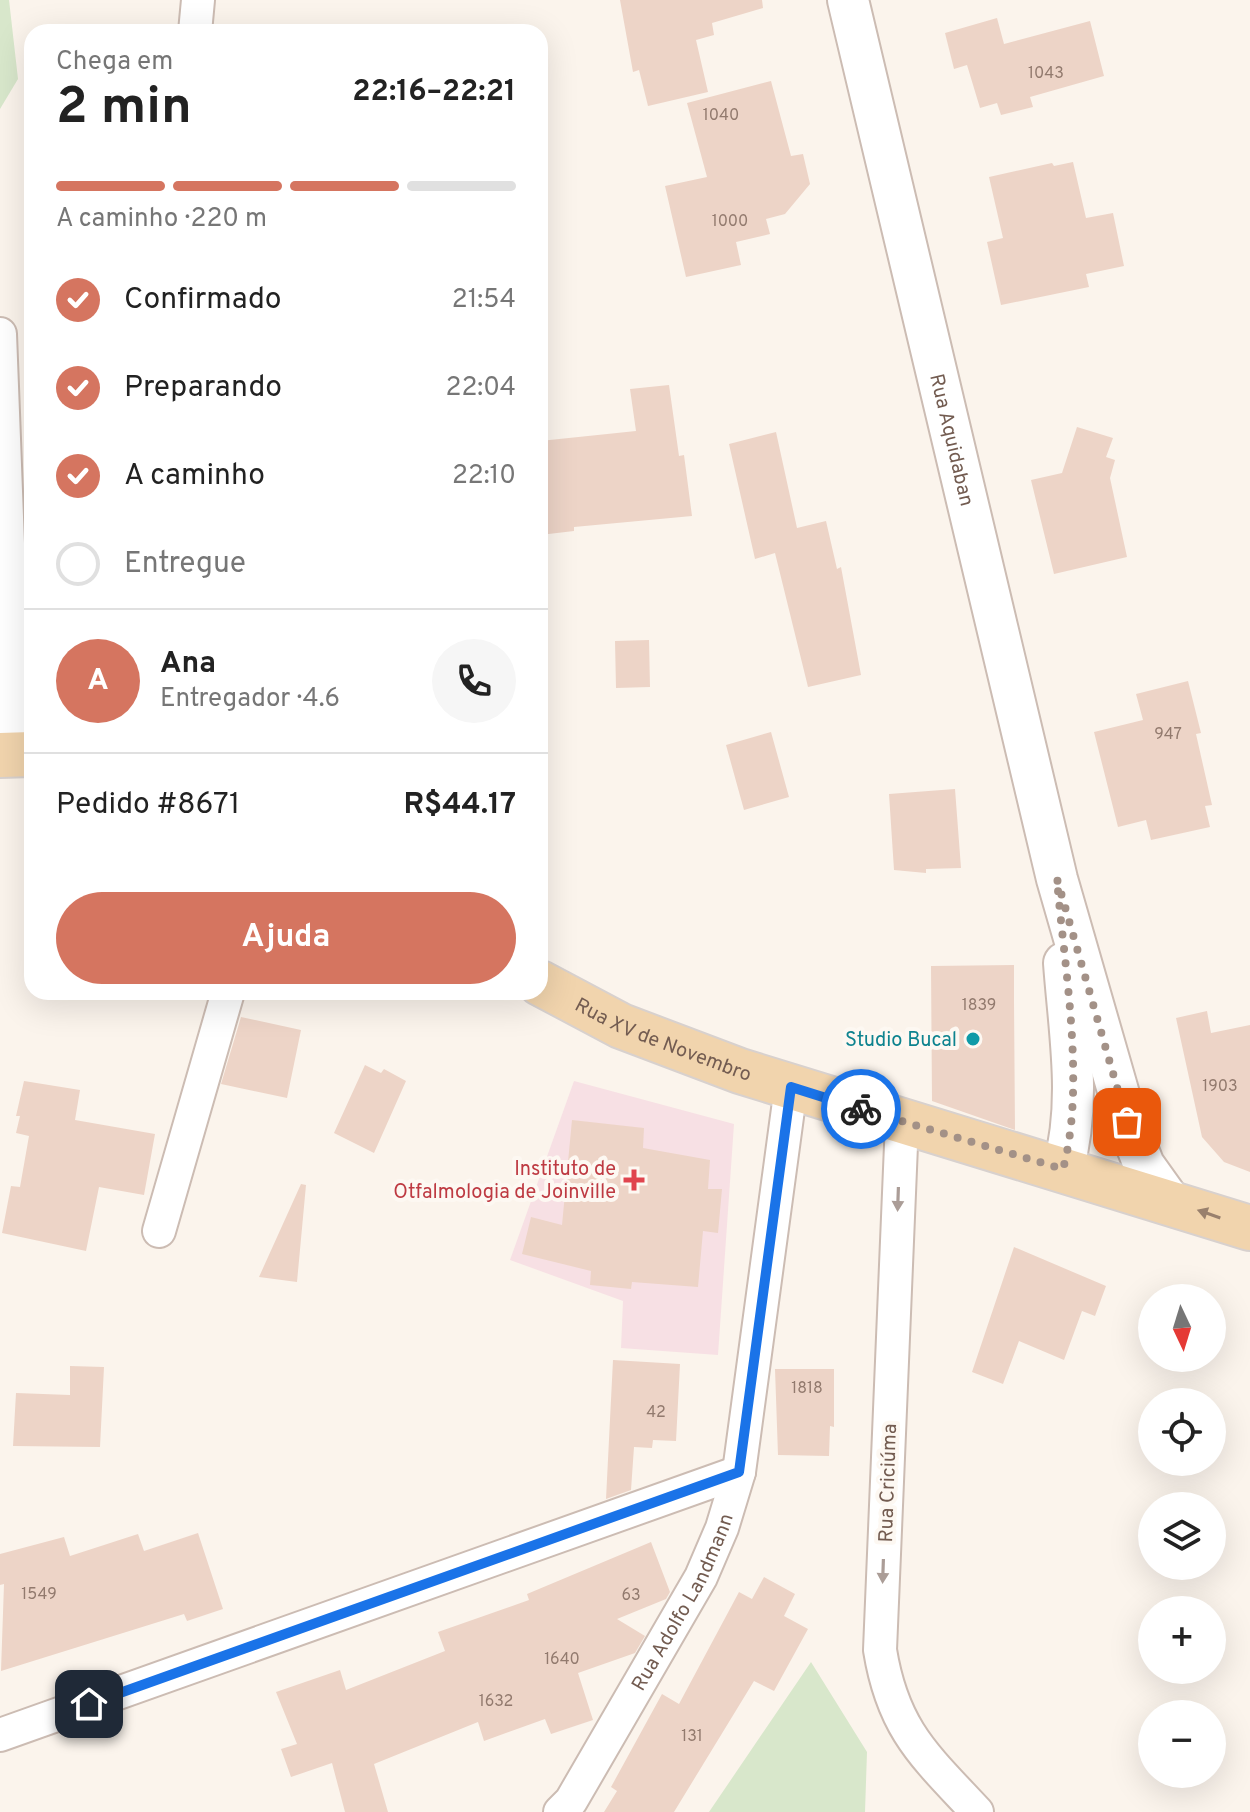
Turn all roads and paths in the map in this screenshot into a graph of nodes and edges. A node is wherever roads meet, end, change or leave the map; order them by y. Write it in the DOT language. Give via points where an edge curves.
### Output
graph roads {
  1 [pos="198,0"];
  2 [pos="848,0"];
  3 [pos="196,24"];
  4 [pos="0,334"];
  5 [pos="16,754"];
  6 [pos="1057,879"];
  7 [pos="548,987"];
  8 [pos="226,1000"];
  9 [pos="791,1087"];
  10 [pos="902,1121"];
  11 [pos="1063,1169"];
  12 [pos="1169,1200"];
  13 [pos="1250,1228"];
  14 [pos="159,1231"];
  15 [pos="739,1472"];
  16 [pos="0,1735"];
  17 [pos="560,1812"];
  18 [pos="977,1812"];
  1 -- 3 [label="street"];
  2 -- 6 [label="street, Rua Aquidaban"];
  4 -- 5 [label="street"];
  6 -- 11 [label="street, Rua Aquidaban" via="1075,1101"];
  6 -- 12 [label="street, Rua Aquidaban" via="1127,1122 1144,1165"];
  7 -- 9 [label="main road, Rua XV de Novembro" via="621,1026"];
  8 -- 14 [label="street"];
  9 -- 10 [label="main road, Rua XV de Novembro"];
  9 -- 15 [label="street, Rua Adolfo Landmann"];
  10 -- 11 [label="main road, Rua XV de Novembro"];
  10 -- 18 [label="street, Rua Criciúma, one-way" via="880,1650 886,1683 907,1733"];
  11 -- 12 [label="main road, Rua XV de Novembro"];
  13 -- 12 [label="main road, Rua XV de Novembro, one-way"];
  15 -- 16 [label="street"];
  15 -- 17 [label="street, Rua Adolfo Landmann" via="701,1577"];
}
